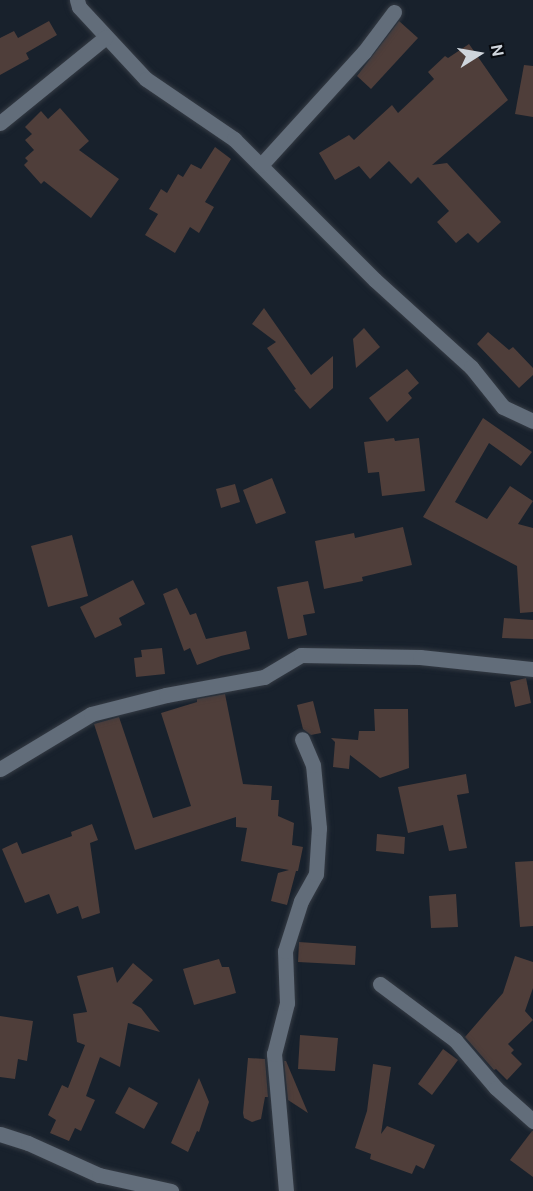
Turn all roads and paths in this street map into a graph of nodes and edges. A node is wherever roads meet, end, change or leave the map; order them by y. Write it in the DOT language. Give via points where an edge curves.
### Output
graph roads {
  1 [pos="76,0"];
  2 [pos="394,12"];
  3 [pos="106,38"];
  4 [pos="0,123"];
  5 [pos="261,165"];
  6 [pos="533,421"];
  7 [pos="533,669"];
  8 [pos="302,739"];
  9 [pos="0,769"];
  10 [pos="380,984"];
  11 [pos="533,1121"];
  12 [pos="0,1134"];
  13 [pos="171,1191"];
  14 [pos="286,1191"];
  1 -- 3 [label="street"];
  2 -- 5 [label="street" via="364,52"];
  3 -- 4 [label="street"];
  3 -- 5 [label="street" via="146,79 234,140"];
  5 -- 6 [label="street" via="375,280 471,367 502,407"];
  7 -- 9 [label="street" via="420,657 301,655 264,677 91,714"];
  8 -- 14 [label="street" via="313,765 319,828 316,874 301,901 285,951 287,1003 274,1054"];
  10 -- 11 [label="street" via="455,1040 496,1088"];
  12 -- 13 [label="street" via="99,1175"];
}
